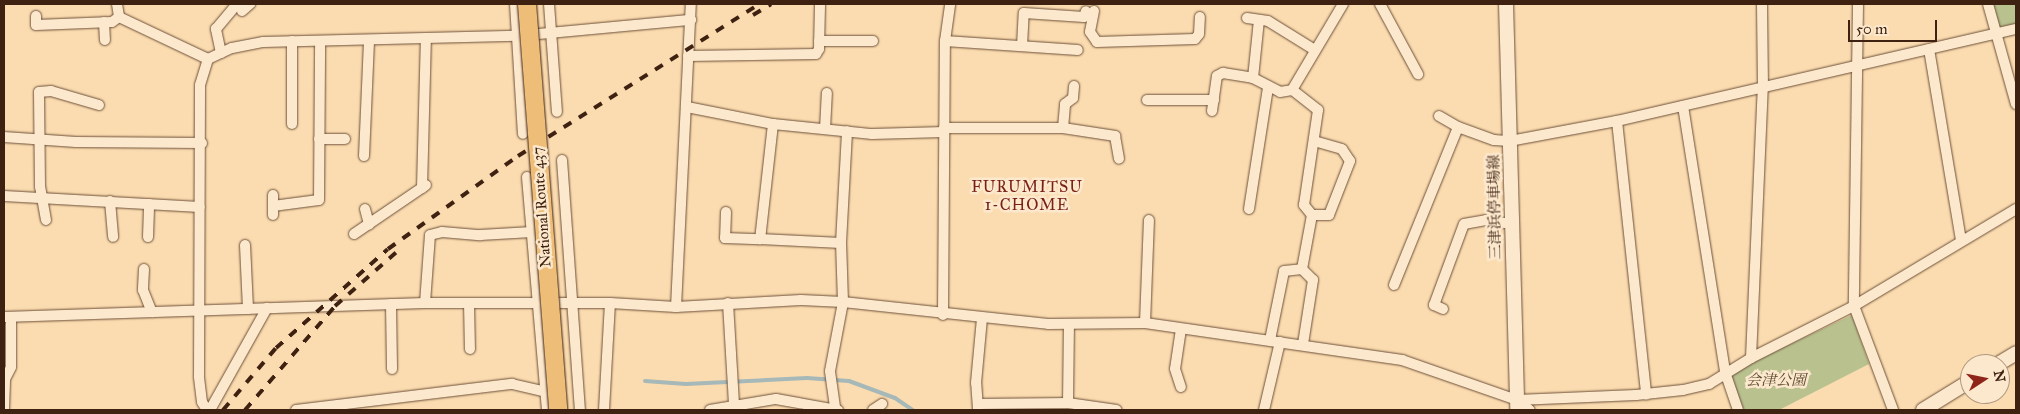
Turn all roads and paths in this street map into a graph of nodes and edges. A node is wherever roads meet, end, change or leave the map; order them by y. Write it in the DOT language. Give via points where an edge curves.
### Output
graph roads {
  1 [pos="117,4"];
  2 [pos="250,4"];
  3 [pos="515,4"];
  4 [pos="527,4"];
  5 [pos="537,4"];
  6 [pos="549,4"];
  7 [pos="691,4"];
  8 [pos="820,4"];
  9 [pos="950,4"];
  10 [pos="1343,4"];
  11 [pos="1380,4"];
  12 [pos="1506,4"];
  13 [pos="1762,4"];
  14 [pos="1858,4"];
  15 [pos="1988,4"];
  16 [pos="239,8"];
  17 [pos="1092,9"];
  18 [pos="36,16"];
  19 [pos="119,17"];
  20 [pos="1200,17"];
  21 [pos="1247,18"];
  22 [pos="691,20"];
  23 [pos="1259,20"];
  24 [pos="104,22"];
  25 [pos="2016,29"];
  26 [pos="551,33"];
  27 [pos="1996,34"];
  28 [pos="517,36"];
  29 [pos="426,39"];
  30 [pos="105,40"];
  31 [pos="292,41"];
  32 [pos="320,41"];
  33 [pos="369,41"];
  34 [pos="819,41"];
  35 [pos="873,41"];
  36 [pos="945,41"];
  37 [pos="1022,46"];
  38 [pos="1929,49"];
  39 [pos="1078,50"];
  40 [pos="1315,50"];
  41 [pos="221,53"];
  42 [pos="688,56"];
  43 [pos="208,59"];
  44 [pos="1857,67"];
  45 [pos="1418,74"];
  46 [pos="1254,78"];
  47 [pos="1074,86"];
  48 [pos="1763,87"];
  49 [pos="1268,88"];
  50 [pos="1292,90"];
  51 [pos="827,93"];
  52 [pos="1147,100"];
  53 [pos="1158,100"];
  54 [pos="1214,100"];
  55 [pos="2016,104"];
  56 [pos="99,105"];
  57 [pos="1683,106"];
  58 [pos="687,107"];
  59 [pos="1159,111"];
  60 [pos="1212,111"];
  61 [pos="557,112"];
  62 [pos="1439,116"];
  63 [pos="1617,121"];
  64 [pos="292,124"];
  65 [pos="773,124"];
  66 [pos="1458,127"];
  67 [pos="1063,128"];
  68 [pos="825,129"];
  69 [pos="944,130"];
  70 [pos="847,131"];
  71 [pos="523,134"];
  72 [pos="4,137"];
  73 [pos="319,139"];
  74 [pos="345,139"];
  75 [pos="41,140"];
  76 [pos="1314,141"];
  77 [pos="1510,141"];
  78 [pos="202,143"];
  79 [pos="364,156"];
  80 [pos="1119,159"];
  81 [pos="562,160"];
  82 [pos="527,176"];
  83 [pos="273,195"];
  84 [pos="4,196"];
  85 [pos="42,198"];
  86 [pos="110,201"];
  87 [pos="149,204"];
  88 [pos="200,208"];
  89 [pos="365,209"];
  90 [pos="1249,209"];
  91 [pos="2016,209"];
  92 [pos="726,212"];
  93 [pos="1312,215"];
  94 [pos="46,220"];
  95 [pos="1149,220"];
  96 [pos="369,224"];
  97 [pos="1512,224"];
  98 [pos="532,232"];
  99 [pos="354,234"];
  100 [pos="112,237"];
  101 [pos="148,237"];
  102 [pos="760,239"];
  103 [pos="1962,240"];
  104 [pos="841,243"];
  105 [pos="245,245"];
  106 [pos="144,269"];
  107 [pos="1302,269"];
  108 [pos="1394,285"];
  109 [pos="843,302"];
  110 [pos="425,303"];
  111 [pos="469,303"];
  112 [pos="539,303"];
  113 [pos="572,303"];
  114 [pos="610,303"];
  115 [pos="728,303"];
  116 [pos="391,304"];
  117 [pos="1854,306"];
  118 [pos="676,307"];
  119 [pos="267,308"];
  120 [pos="248,309"];
  121 [pos="1443,309"];
  122 [pos="201,311"];
  123 [pos="152,312"];
  124 [pos="944,315"];
  125 [pos="8,317"];
  126 [pos="982,318"];
  127 [pos="1145,323"];
  128 [pos="1069,325"];
  129 [pos="1181,329"];
  130 [pos="1275,341"];
  131 [pos="1303,344"];
  132 [pos="470,349"];
  133 [pos="1751,358"];
  134 [pos="392,369"];
  135 [pos="1725,372"];
  136 [pos="1181,387"];
  137 [pos="1960,387"];
  138 [pos="546,392"];
  139 [pos="1646,394"];
  140 [pos="734,405"];
  141 [pos="1517,405"];
  142 [pos="1073,406"];
  143 [pos="978,407"];
  144 [pos="836,409"];
  145 [pos="4,410"];
  146 [pos="208,410"];
  147 [pos="296,410"];
  148 [pos="547,410"];
  149 [pos="558,410"];
  150 [pos="568,410"];
  151 [pos="580,410"];
  152 [pos="604,410"];
  153 [pos="710,410"];
  154 [pos="1117,410"];
  155 [pos="1264,410"];
  156 [pos="1530,410"];
  157 [pos="1738,410"];
  158 [pos="1893,410"];
  159 [pos="1923,410"];
  1 -- 19 [label="street"];
  2 -- 16 [label="street"];
  3 -- 28 [label="street"];
  4 -- 149 [label="highway, National Route 437, bridge"];
  5 -- 150 [label="highway, National Route 437"];
  6 -- 26 [label="street"];
  7 -- 22 [label="street"];
  8 -- 34 [label="street"];
  9 -- 36 [label="street"];
  10 -- 40 [label="street"];
  11 -- 45 [label="street"];
  12 -- 77 [label="main road, 三津浜停車場線"];
  13 -- 48 [label="street"];
  14 -- 44 [label="street"];
  15 -- 27 [label="street"];
  16 -- 41 [label="street" via="216,29"];
  17 -- 20 [label="street" via="1090,32 1096,42 1195,39 1199,34"];
  17 -- 37 [label="street" via="1084,17 1024,13"];
  18 -- 24 [label="street" via="36,25"];
  19 -- 24 [label="street"];
  19 -- 43 [label="street"];
  21 -- 23 [label="street"];
  22 -- 26 [label="street"];
  22 -- 42 [label="street"];
  23 -- 40 [label="street" via="1268,21"];
  23 -- 46 [label="street"];
  24 -- 30 [label="street"];
  25 -- 27 [label="street"];
  26 -- 28 [label="street"];
  26 -- 61 [label="street"];
  27 -- 38 [label="street"];
  27 -- 55 [label="street"];
  28 -- 29 [label="street"];
  28 -- 71 [label="street"];
  29 -- 33 [label="street"];
  29 -- 96 [label="street" via="424,186"];
  31 -- 32 [label="street"];
  31 -- 41 [label="street" via="246,44"];
  31 -- 64 [label="street"];
  32 -- 33 [label="street"];
  32 -- 73 [label="street"];
  33 -- 79 [label="street"];
  34 -- 35 [label="street"];
  34 -- 42 [label="street" via="819,49 810,55"];
  36 -- 37 [label="street"];
  36 -- 69 [label="street"];
  37 -- 39 [label="street"];
  38 -- 44 [label="street"];
  38 -- 103 [label="street"];
  40 -- 50 [label="street"];
  41 -- 43 [label="street"];
  42 -- 58 [label="street"];
  43 -- 78 [label="street" via="200,85"];
  44 -- 48 [label="street"];
  44 -- 117 [label="street"];
  46 -- 49 [label="street"];
  46 -- 54 [label="street" via="1232,72 1217,76"];
  47 -- 67 [label="street" via="1073,98 1066,104"];
  48 -- 57 [label="street"];
  48 -- 133 [label="street"];
  49 -- 50 [label="street" via="1280,92"];
  49 -- 90 [label="street"];
  50 -- 76 [label="street" via="1318,110"];
  51 -- 68 [label="street"];
  52 -- 53 [label="street"];
  53 -- 54 [label="street"];
  53 -- 59 [label="street"];
  54 -- 60 [label="street"];
  56 -- 75 [label="street" via="51,91 39,92"];
  57 -- 63 [label="street"];
  57 -- 135 [label="street"];
  58 -- 65 [label="street"];
  58 -- 118 [label="street"];
  62 -- 66 [label="street"];
  63 -- 77 [label="street"];
  63 -- 139 [label="street"];
  65 -- 68 [label="street"];
  65 -- 102 [label="street"];
  66 -- 77 [label="street" via="1498,141"];
  66 -- 108 [label="street"];
  67 -- 69 [label="street"];
  67 -- 80 [label="street" via="1115,136"];
  68 -- 70 [label="street"];
  69 -- 70 [label="street"];
  69 -- 124 [label="street"];
  70 -- 104 [label="street"];
  72 -- 75 [label="street"];
  73 -- 74 [label="street"];
  73 -- 83 [label="street" via="319,200 273,210"];
  75 -- 78 [label="street"];
  75 -- 85 [label="street"];
  76 -- 93 [label="street" via="1304,205"];
  76 -- 93 [label="street" via="1342,149 1350,160 1328,215"];
  77 -- 97 [label="main road, 三津浜停車場線"];
  78 -- 88 [label="street"];
  81 -- 113 [label="street"];
  82 -- 98 [label="street"];
  84 -- 85 [label="street"];
  85 -- 86 [label="street"];
  85 -- 94 [label="street"];
  86 -- 87 [label="street"];
  86 -- 100 [label="street"];
  87 -- 88 [label="street"];
  87 -- 101 [label="street"];
  88 -- 122 [label="street"];
  89 -- 96 [label="street"];
  91 -- 103 [label="street"];
  92 -- 102 [label="street" via="725,238"];
  93 -- 107 [label="street"];
  95 -- 127 [label="street"];
  96 -- 99 [label="street"];
  97 -- 121 [label="street" via="1486,220 1464,224 1434,305"];
  97 -- 141 [label="main road, 三津浜停車場線"];
  98 -- 110 [label="street" via="480,235 442,232 430,235"];
  98 -- 112 [label="street"];
  102 -- 104 [label="street"];
  103 -- 117 [label="street"];
  104 -- 109 [label="street"];
  105 -- 120 [label="street"];
  106 -- 123 [label="street" via="144,290"];
  107 -- 130 [label="street" via="1284,271"];
  107 -- 131 [label="street" via="1313,280"];
  109 -- 115 [label="street"];
  109 -- 124 [label="street"];
  109 -- 144 [label="street" via="830,371"];
  110 -- 111 [label="street"];
  110 -- 116 [label="street"];
  111 -- 112 [label="street"];
  111 -- 132 [label="street"];
  112 -- 113 [label="street"];
  112 -- 138 [label="street"];
  113 -- 114 [label="street"];
  113 -- 151 [label="street"];
  114 -- 118 [label="street"];
  114 -- 152 [label="street"];
  115 -- 118 [label="street"];
  115 -- 140 [label="street"];
  116 -- 119 [label="street"];
  116 -- 134 [label="street"];
  117 -- 133 [label="street"];
  117 -- 158 [label="street"];
  119 -- 120 [label="street"];
  119 -- 146 [label="street"];
  120 -- 122 [label="street"];
  122 -- 123 [label="street"];
  122 -- 146 [label="street" via="199,389"];
  123 -- 125 [label="street"];
  124 -- 126 [label="street"];
  125 -- 145 [label="street" via="11,367 5,380"];
  126 -- 128 [label="street"];
  126 -- 143 [label="street" via="976,383"];
  127 -- 128 [label="street"];
  127 -- 129 [label="street"];
  128 -- 142 [label="street"];
  129 -- 130 [label="street" via="1253,341"];
  129 -- 136 [label="street" via="1175,369"];
  130 -- 131 [label="street"];
  130 -- 155 [label="street"];
  131 -- 141 [label="street" via="1402,360"];
  133 -- 135 [label="street"];
  135 -- 139 [label="street" via="1709,384"];
  135 -- 157 [label="street"];
  137 -- 159 [label="main road"];
  138 -- 147 [label="street" via="512,384"];
  138 -- 148 [label="street"];
  139 -- 141 [label="street"];
  140 -- 144 [label="street" via="763,399 788,399"];
  140 -- 153 [label="street"];
  141 -- 156 [label="street"];
  142 -- 143 [label="street"];
  142 -- 154 [label="street"];
}
